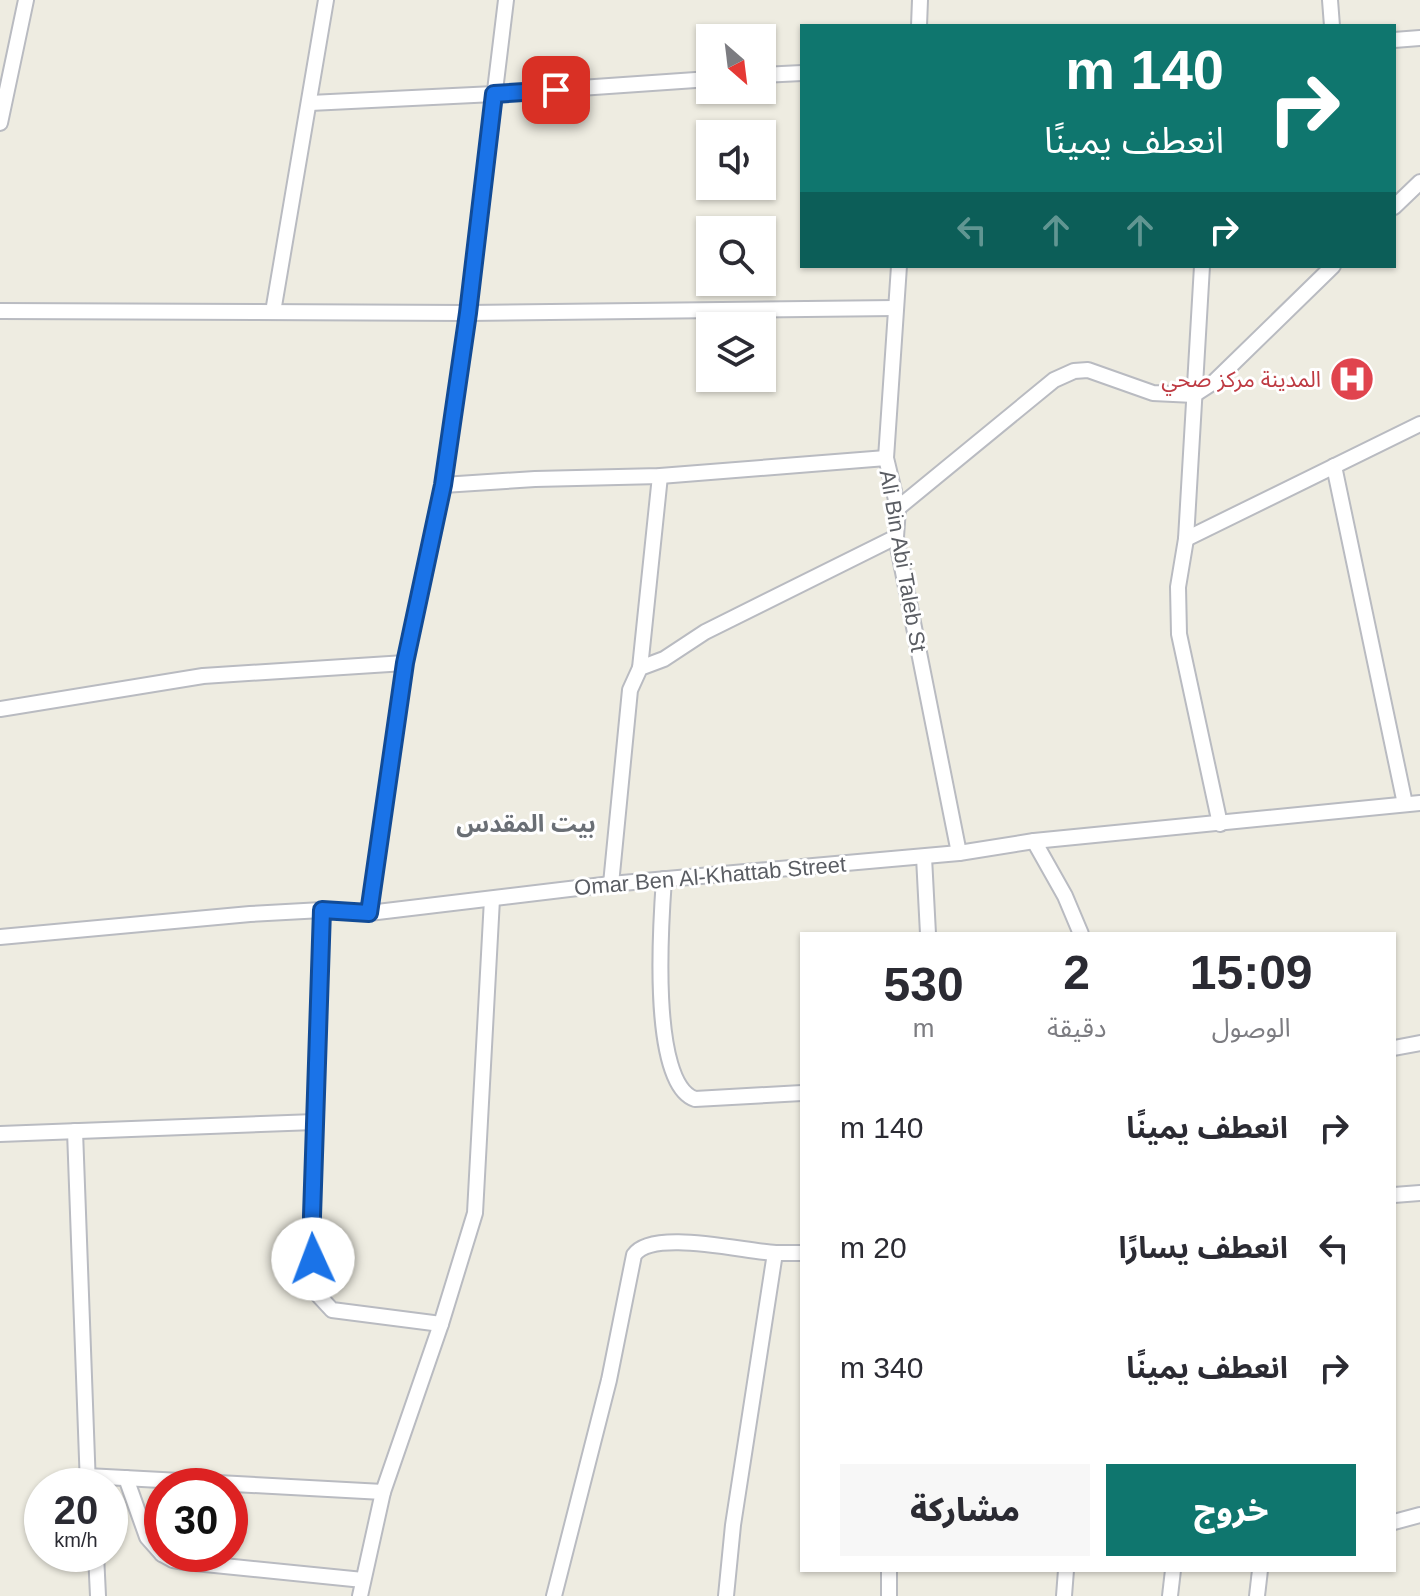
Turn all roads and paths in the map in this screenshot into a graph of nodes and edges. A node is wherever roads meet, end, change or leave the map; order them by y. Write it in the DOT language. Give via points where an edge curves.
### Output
graph roads {
  1 [pos="26,0"];
  2 [pos="326,0"];
  3 [pos="506,0"];
  4 [pos="920,0"];
  5 [pos="1330,0"];
  6 [pos="919,24"];
  7 [pos="1332,24"];
  8 [pos="1420,38"];
  9 [pos="1396,40"];
  10 [pos="800,73"];
  11 [pos="776,74"];
  12 [pos="696,80"];
  13 [pos="3,94"];
  14 [pos="494,94"];
  15 [pos="310,103"];
  16 [pos="0,123"];
  17 [pos="1420,182"];
  18 [pos="1396,205"];
  19 [pos="899,268"];
  20 [pos="1202,268"];
  21 [pos="1331,268"];
  22 [pos="895,308"];
  23 [pos="0,311"];
  24 [pos="273,312"];
  25 [pos="468,313"];
  26 [pos="1194,395"];
  27 [pos="1420,424"];
  28 [pos="886,458"];
  29 [pos="1334,466"];
  30 [pos="660,476"];
  31 [pos="443,485"];
  32 [pos="898,508"];
  33 [pos="896,537"];
  34 [pos="1186,539"];
  35 [pos="405,663"];
  36 [pos="640,668"];
  37 [pos="0,709"];
  38 [pos="1412,804"];
  39 [pos="1220,824"];
  40 [pos="1034,841"];
  41 [pos="959,853"];
  42 [pos="924,857"];
  43 [pos="664,879"];
  44 [pos="611,884"];
  45 [pos="492,899"];
  46 [pos="322,910"];
  47 [pos="369,913"];
  48 [pos="928,932"];
  49 [pos="1080,932"];
  50 [pos="0,937"];
  51 [pos="1420,1043"];
  52 [pos="1396,1048"];
  53 [pos="800,1093"];
  54 [pos="315,1122"];
  55 [pos="75,1131"];
  56 [pos="0,1134"];
  57 [pos="1420,1193"];
  58 [pos="1396,1195"];
  59 [pos="775,1253"];
  60 [pos="800,1253"];
  61 [pos="441,1324"];
  62 [pos="88,1468"];
  63 [pos="128,1478"];
  64 [pos="128,1484"];
  65 [pos="383,1492"];
  66 [pos="1420,1515"];
  67 [pos="1396,1521"];
  68 [pos="144,1529"];
  69 [pos="248,1568"];
  70 [pos="97,1572"];
  71 [pos="889,1572"];
  72 [pos="1066,1572"];
  73 [pos="1173,1572"];
  74 [pos="1260,1572"];
  75 [pos="363,1580"];
  76 [pos="98,1596"];
  77 [pos="360,1596"];
  78 [pos="554,1596"];
  79 [pos="726,1596"];
  80 [pos="889,1596"];
  81 [pos="1064,1596"];
  82 [pos="1170,1596"];
  83 [pos="1257,1596"];
  1 -- 13 [label="street"];
  2 -- 15 [label="street"];
  3 -- 14 [label="street"];
  4 -- 6 [label="street"];
  5 -- 7 [label="street"];
  8 -- 9 [label="street"];
  10 -- 11 [label="street"];
  12 -- 14 [label="street"];
  13 -- 16 [label="street"];
  14 -- 15 [label="street"];
  14 -- 25 [label="street"];
  15 -- 24 [label="street"];
  17 -- 18 [label="street"];
  19 -- 22 [label="street, Ali Bin Abi Taleb St"];
  20 -- 26 [label="street"];
  21 -- 26 [label="street" via="1214,382"];
  22 -- 25 [label="street"];
  22 -- 28 [label="street, Ali Bin Abi Taleb St"];
  23 -- 24 [label="street"];
  24 -- 25 [label="street"];
  25 -- 31 [label="street"];
  26 -- 32 [label="street" via="1153,393 1100,373 1074,371 1054,380"];
  26 -- 34 [label="street"];
  27 -- 29 [label="street"];
  28 -- 30 [label="street"];
  28 -- 32 [label="street, Ali Bin Abi Taleb St"];
  29 -- 34 [label="street"];
  29 -- 38 [label="street"];
  30 -- 31 [label="street"];
  30 -- 36 [label="street"];
  31 -- 35 [label="street"];
  32 -- 33 [label="street, Ali Bin Abi Taleb St"];
  33 -- 36 [label="street"];
  33 -- 41 [label="street, Ali Bin Abi Taleb St"];
  34 -- 39 [label="street" via="1178,587 1179,634"];
  35 -- 37 [label="street" via="203,676"];
  35 -- 47 [label="street"];
  36 -- 44 [label="street" via="630,690"];
  38 -- 39 [label="street, Omar Ben Al-Khattab Street"];
  39 -- 40 [label="street, Omar Ben Al-Khattab Street"];
  40 -- 41 [label="street, Omar Ben Al-Khattab Street"];
  40 -- 49 [label="street"];
  41 -- 42 [label="street, Omar Ben Al-Khattab Street"];
  42 -- 43 [label="street, Omar Ben Al-Khattab Street"];
  42 -- 48 [label="street"];
  43 -- 44 [label="street, Omar Ben Al-Khattab Street"];
  43 -- 53 [label="street" via="659,994 667,1052 679,1088 695,1099"];
  44 -- 45 [label="street, Omar Ben Al-Khattab Street"];
  45 -- 47 [label="street, Omar Ben Al-Khattab Street"];
  45 -- 61 [label="street" via="475,1213"];
  46 -- 47 [label="street, Omar Ben Al-Khattab Street"];
  46 -- 50 [label="street, Omar Ben Al-Khattab Street"];
  46 -- 54 [label="street"];
  51 -- 52 [label="street"];
  54 -- 55 [label="street"];
  54 -- 61 [label="street" via="312,1216 319,1296 341,1313"];
  55 -- 56 [label="street"];
  55 -- 62 [label="street"];
  57 -- 58 [label="street"];
  59 -- 60 [label="street"];
  59 -- 78 [label="street" via="669,1243 644,1246 634,1255 609,1380"];
  59 -- 79 [label="street"];
  61 -- 65 [label="street"];
  63 -- 65 [label="street"];
  64 -- 68 [label="street"];
  65 -- 75 [label="street"];
  66 -- 67 [label="street"];
  69 -- 75 [label="street"];
  70 -- 76 [label="street"];
  71 -- 80 [label="street"];
  72 -- 81 [label="street"];
  73 -- 82 [label="street"];
  74 -- 83 [label="street"];
  75 -- 77 [label="street"];
}
